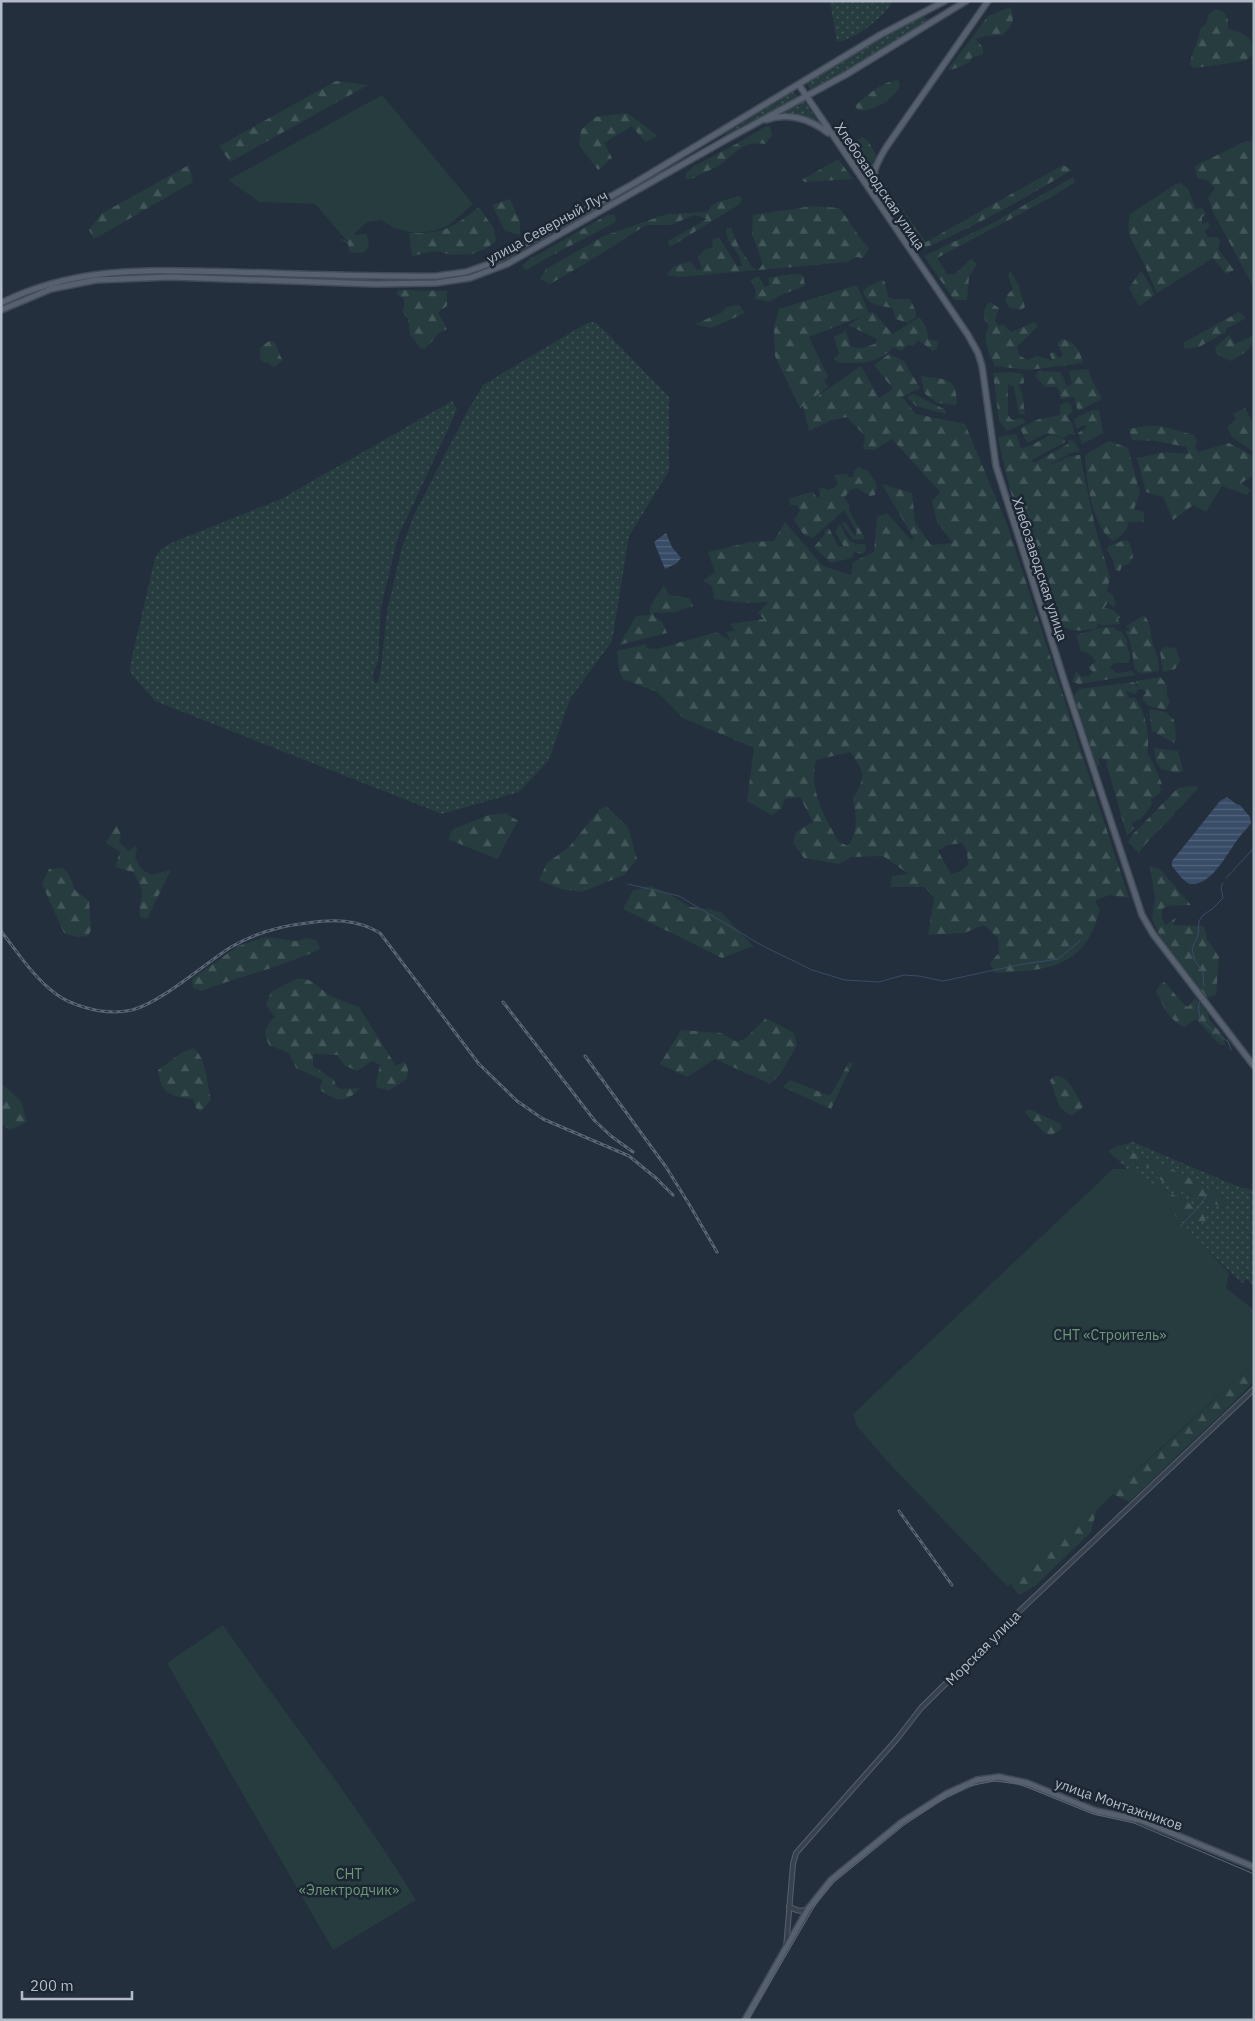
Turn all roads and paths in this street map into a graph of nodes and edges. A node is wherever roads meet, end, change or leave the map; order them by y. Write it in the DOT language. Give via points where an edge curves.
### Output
graph roads {
  1 [pos="945,1"];
  2 [pos="966,1"];
  3 [pos="988,1"];
  4 [pos="925,12"];
  5 [pos="930,24"];
  6 [pos="799,85"];
  7 [pos="806,96"];
  8 [pos="759,122"];
  9 [pos="725,128"];
  10 [pos="729,138"];
  11 [pos="833,138"];
  12 [pos="875,198"];
  13 [pos="1,303"];
  14 [pos="1,310"];
  15 [pos="1254,1066"];
  16 [pos="1254,1389"];
  17 [pos="1254,1867"];
  18 [pos="789,1906"];
  19 [pos="808,1909"];
  20 [pos="785,1949"];
  21 [pos="745,2020"];
  1 -- 4 [label="main road, улица Северный Луч"];
  2 -- 5 [label="main road, улица Северный Луч"];
  3 -- 12 [label="main road" via="883,153 874,170 872,187"];
  4 -- 5 [label="main road" via="933,17"];
  4 -- 6 [label="main road, улица Северный Луч" via="880,35"];
  5 -- 7 [label="main road, улица Северный Луч"];
  6 -- 7 [label="main road, Хлебозаводская улица"];
  6 -- 9 [label="main road, улица Северный Луч"];
  7 -- 8 [label="main road, улица Северный Луч"];
  7 -- 11 [label="main road, Хлебозаводская улица"];
  8 -- 10 [label="main road, улица Северный Луч"];
  8 -- 11 [label="main road" via="780,117 803,119 818,125"];
  9 -- 10 [label="main road" via="722,137"];
  9 -- 13 [label="main road, улица Северный Луч" via="496,260 466,272 419,276 166,271 99,273 43,285"];
  10 -- 14 [label="main road, улица Северный Луч" via="507,264 470,278 411,284 170,278 96,280 51,289"];
  11 -- 12 [label="main road, Хлебозаводская улица"];
  12 -- 15 [label="main road, Хлебозаводская улица" via="978,354 996,466 1142,915 1164,949"];
  16 -- 18 [label="street, Морская улица" via="921,1708 796,1854 792,1864"];
  17 -- 19 [label="main road, улица Монтажников" via="1140,1820 1096,1811 1027,1783 999,1777 986,1778 960,1786 902,1822 835,1876"];
  18 -- 19 [label="street" via="794,1910"];
  18 -- 20 [label="street, Морская улица"];
  19 -- 20 [label="main road, улица Монтажников"];
  20 -- 21 [label="main road, улица Монтажников"];
}
